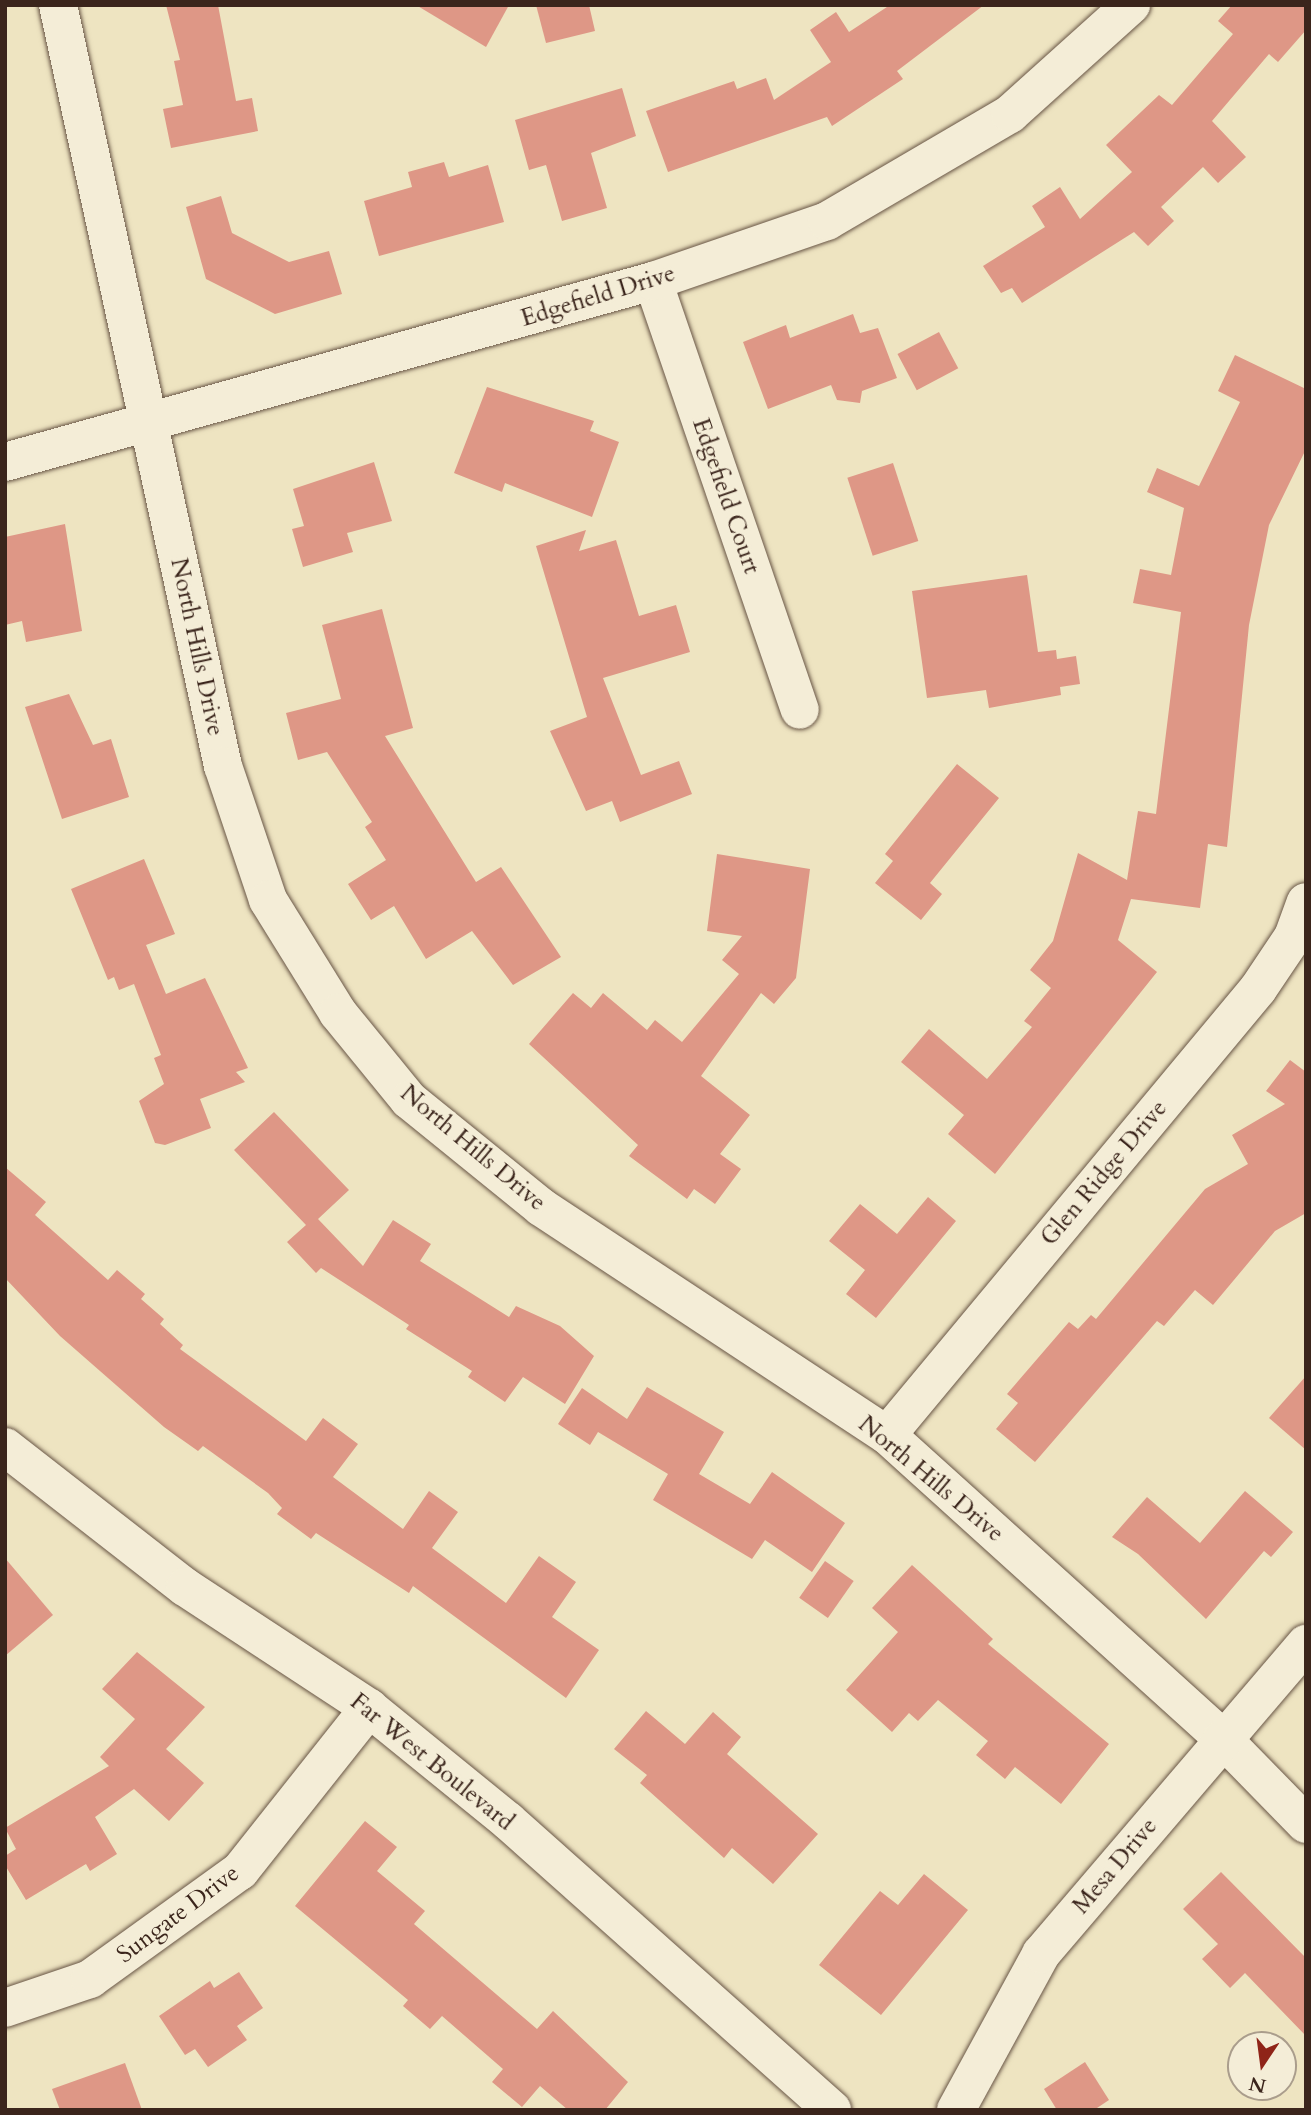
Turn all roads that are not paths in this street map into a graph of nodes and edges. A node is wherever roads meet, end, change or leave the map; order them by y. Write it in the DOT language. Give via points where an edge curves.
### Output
graph roads {
  1 [pos="58,5"];
  2 [pos="1131,5"];
  3 [pos="653,281"];
  4 [pos="150,426"];
  5 [pos="5,462"];
  6 [pos="800,710"];
  7 [pos="1306,902"];
  8 [pos="887,1435"];
  9 [pos="5,1447"];
  10 [pos="1306,1644"];
  11 [pos="369,1708"];
  12 [pos="1222,1738"];
  13 [pos="1306,1824"];
  14 [pos="5,2008"];
  15 [pos="832,2110"];
  16 [pos="956,2110"];
  1 -- 4 [label="street, North Hills Drive"];
  2 -- 3 [label="street, Edgefield Drive" via="1010,114 933,163 827,220"];
  3 -- 4 [label="street, Edgefield Drive"];
  3 -- 6 [label="street, Edgefield Court"];
  4 -- 5 [label="street, Edgefield Drive"];
  4 -- 8 [label="street, North Hills Drive" via="223,766 268,900 338,1013 410,1100 541,1207"];
  7 -- 8 [label="street, Glen Ridge Drive" via="1293,937 1258,989"];
  8 -- 12 [label="street, North Hills Drive"];
  9 -- 11 [label="street, Far West Boulevard" via="185,1587"];
  10 -- 12 [label="street, Mesa Drive"];
  11 -- 14 [label="street, Sungate Drive" via="240,1871 90,1979"];
  11 -- 15 [label="street, Far West Boulevard" via="508,1821"];
  12 -- 13 [label="street, North Hills Drive"];
  12 -- 16 [label="street, Mesa Drive" via="1041,1954"];
}
